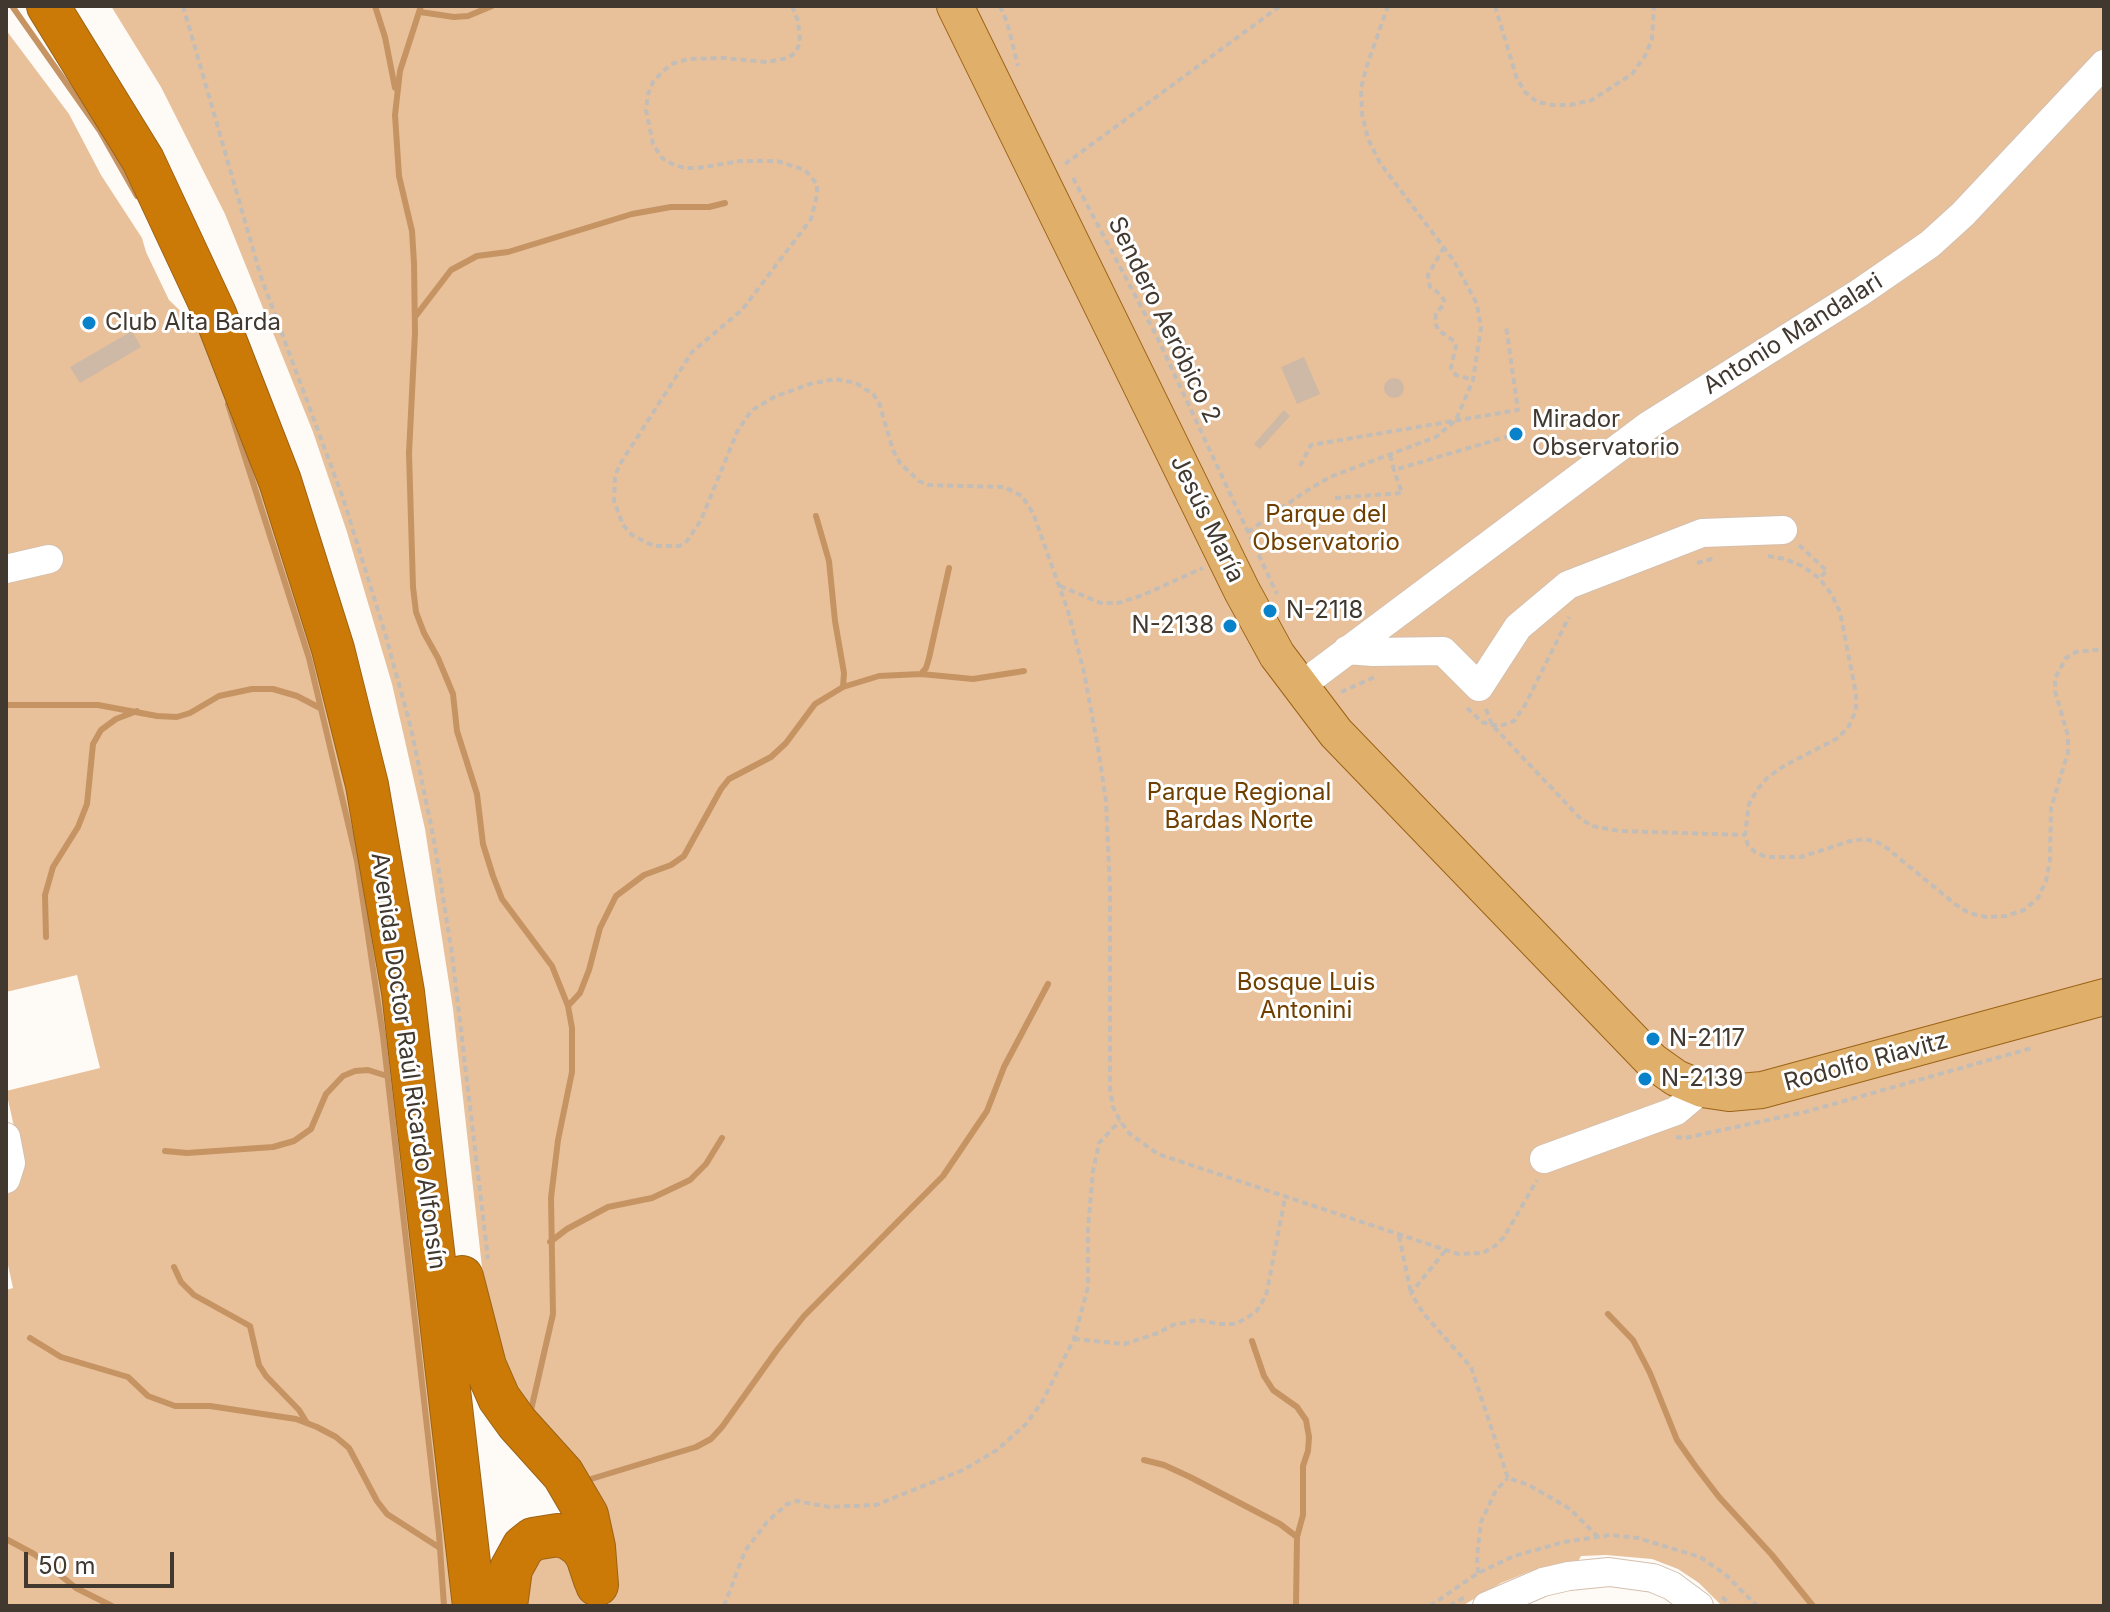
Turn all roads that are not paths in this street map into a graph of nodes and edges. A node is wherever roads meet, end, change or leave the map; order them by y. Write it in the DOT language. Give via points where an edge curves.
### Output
graph roads {
  1 [pos="48,6"];
  2 [pos="79,6"];
  3 [pos="955,6"];
  4 [pos="2104,64"];
  5 [pos="1783,530"];
  6 [pos="49,559"];
  7 [pos="6,569"];
  8 [pos="1347,650"];
  9 [pos="1299,687"];
  10 [pos="2104,997"];
  11 [pos="1702,1089"];
  12 [pos="6,1137"];
  13 [pos="1544,1166"];
  14 [pos="7,1177"];
  15 [pos="462,1277"];
  16 [pos="598,1595"];
  17 [pos="474,1606"];
  18 [pos="498,1606"];
  19 [pos="506,1606"];
  20 [pos="1487,1606"];
  21 [pos="1699,1606"];
  1 -- 17 [label="highway, Avenida Doctor Raúl Ricardo Alfonsín" via="143,160 209,300 275,467 333,649 367,785 403,992"];
  2 -- 15 [label="highway, Avenida Doctor Raúl Ricardo Alfonsín" via="126,80 220,261 294,442 350,611 388,749 414,887"];
  3 -- 9 [label="main road, Jesús María" via="1242,591"];
  4 -- 8 [label="street, Antonio Mandalari" via="1930,244 1649,425"];
  5 -- 8 [label="street" via="1702,533 1568,585 1518,627 1479,687 1443,651"];
  6 -- 7 [label="street"];
  8 -- 9 [label="street, Antonio Mandalari"];
  9 -- 11 [label="main road, Jesús María" via="1336,733 1652,1061"];
  10 -- 11 [label="main road, Rodolfo Riavitz" via="1762,1090"];
  11 -- 13 [label="street" via="1676,1111"];
  12 -- 14 [label="street" via="11,1163"];
  15 -- 16 [label="highway" via="485,1366 499,1398 563,1474 587,1515"];
  15 -- 18 [label="highway, Avenida Doctor Raúl Ricardo Alfonsín"];
  16 -- 19 [label="highway" via="580,1546 558,1535 545,1536 533,1539 516,1557"];
  20 -- 21 [label="street" via="1543,1582 1609,1572 1653,1578"];
}
